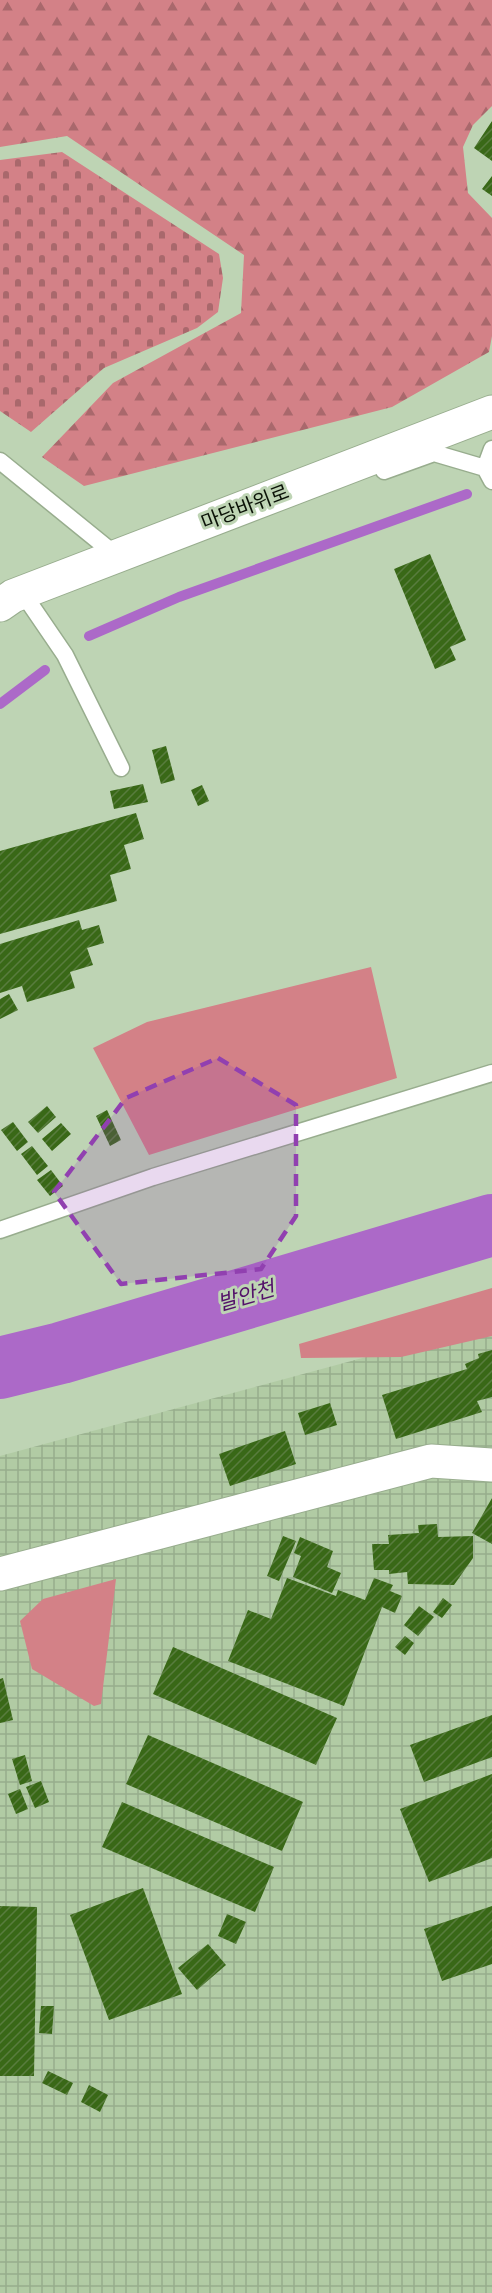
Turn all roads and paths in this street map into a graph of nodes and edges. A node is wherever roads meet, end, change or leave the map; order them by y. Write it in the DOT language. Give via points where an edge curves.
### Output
graph roads {
  1 [pos="492,412"];
  2 [pos="492,449"];
  3 [pos="0,461"];
  4 [pos="489,475"];
  5 [pos="321,477"];
  6 [pos="117,556"];
  7 [pos="11,599"];
  8 [pos="121,768"];
  9 [pos="492,1073"];
  10 [pos="0,1230"];
  11 [pos="492,1464"];
  12 [pos="0,1574"];
  1 -- 5 [label="main road, 마당바위로"];
  2 -- 4 [label="lane"];
  3 -- 6 [label="lane"];
  4 -- 5 [label="lane" via="434,453 366,477"];
  5 -- 6 [label="main road, 마당바위로"];
  6 -- 7 [label="main road, 마당바위로"];
  7 -- 8 [label="lane" via="65,655"];
  9 -- 10 [label="lane" via="153,1177"];
  11 -- 12 [label="main road" via="431,1461"];
}
